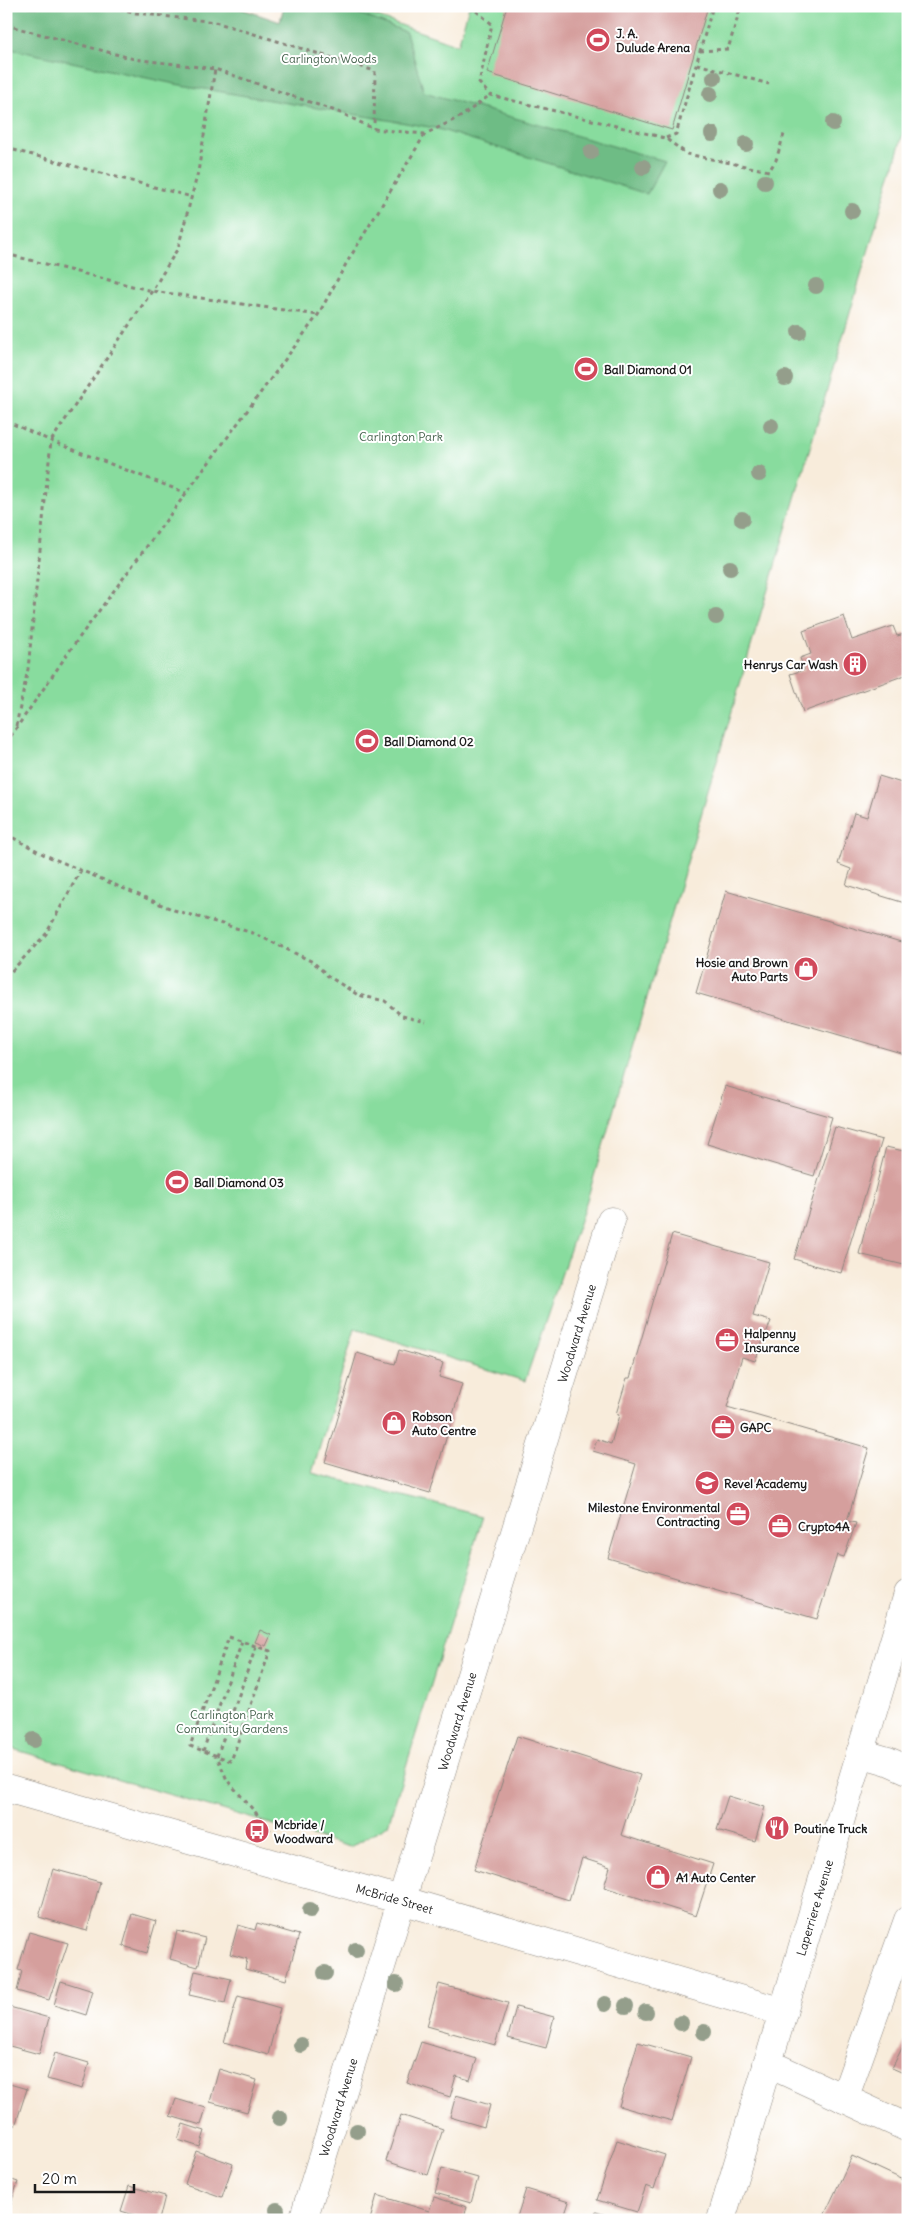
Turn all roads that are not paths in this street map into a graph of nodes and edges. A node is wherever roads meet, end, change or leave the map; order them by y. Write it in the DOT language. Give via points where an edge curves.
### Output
graph roads {
  1 [pos="611,1221"];
  2 [pos="908,1594"];
  3 [pos="860,1753"];
  4 [pos="908,1770"];
  5 [pos="6,1789"];
  6 [pos="401,1900"];
  7 [pos="908,1920"];
  8 [pos="783,2012"];
  9 [pos="767,2064"];
  10 [pos="844,2099"];
  11 [pos="908,2128"];
  12 [pos="302,2220"];
  13 [pos="721,2220"];
  1 -- 6 [label="street, Woodward Avenue"];
  2 -- 3 [label="street, Laperriere Avenue"];
  3 -- 4 [label="street"];
  3 -- 8 [label="street, Laperriere Avenue"];
  5 -- 6 [label="street, McBride Street"];
  6 -- 8 [label="street, McBride Street"];
  6 -- 12 [label="street, Woodward Avenue"];
  7 -- 10 [label="street"];
  8 -- 9 [label="street, Laperriere Avenue"];
  9 -- 10 [label="street"];
  9 -- 13 [label="street, Laperriere Avenue"];
  10 -- 11 [label="street"];
}
